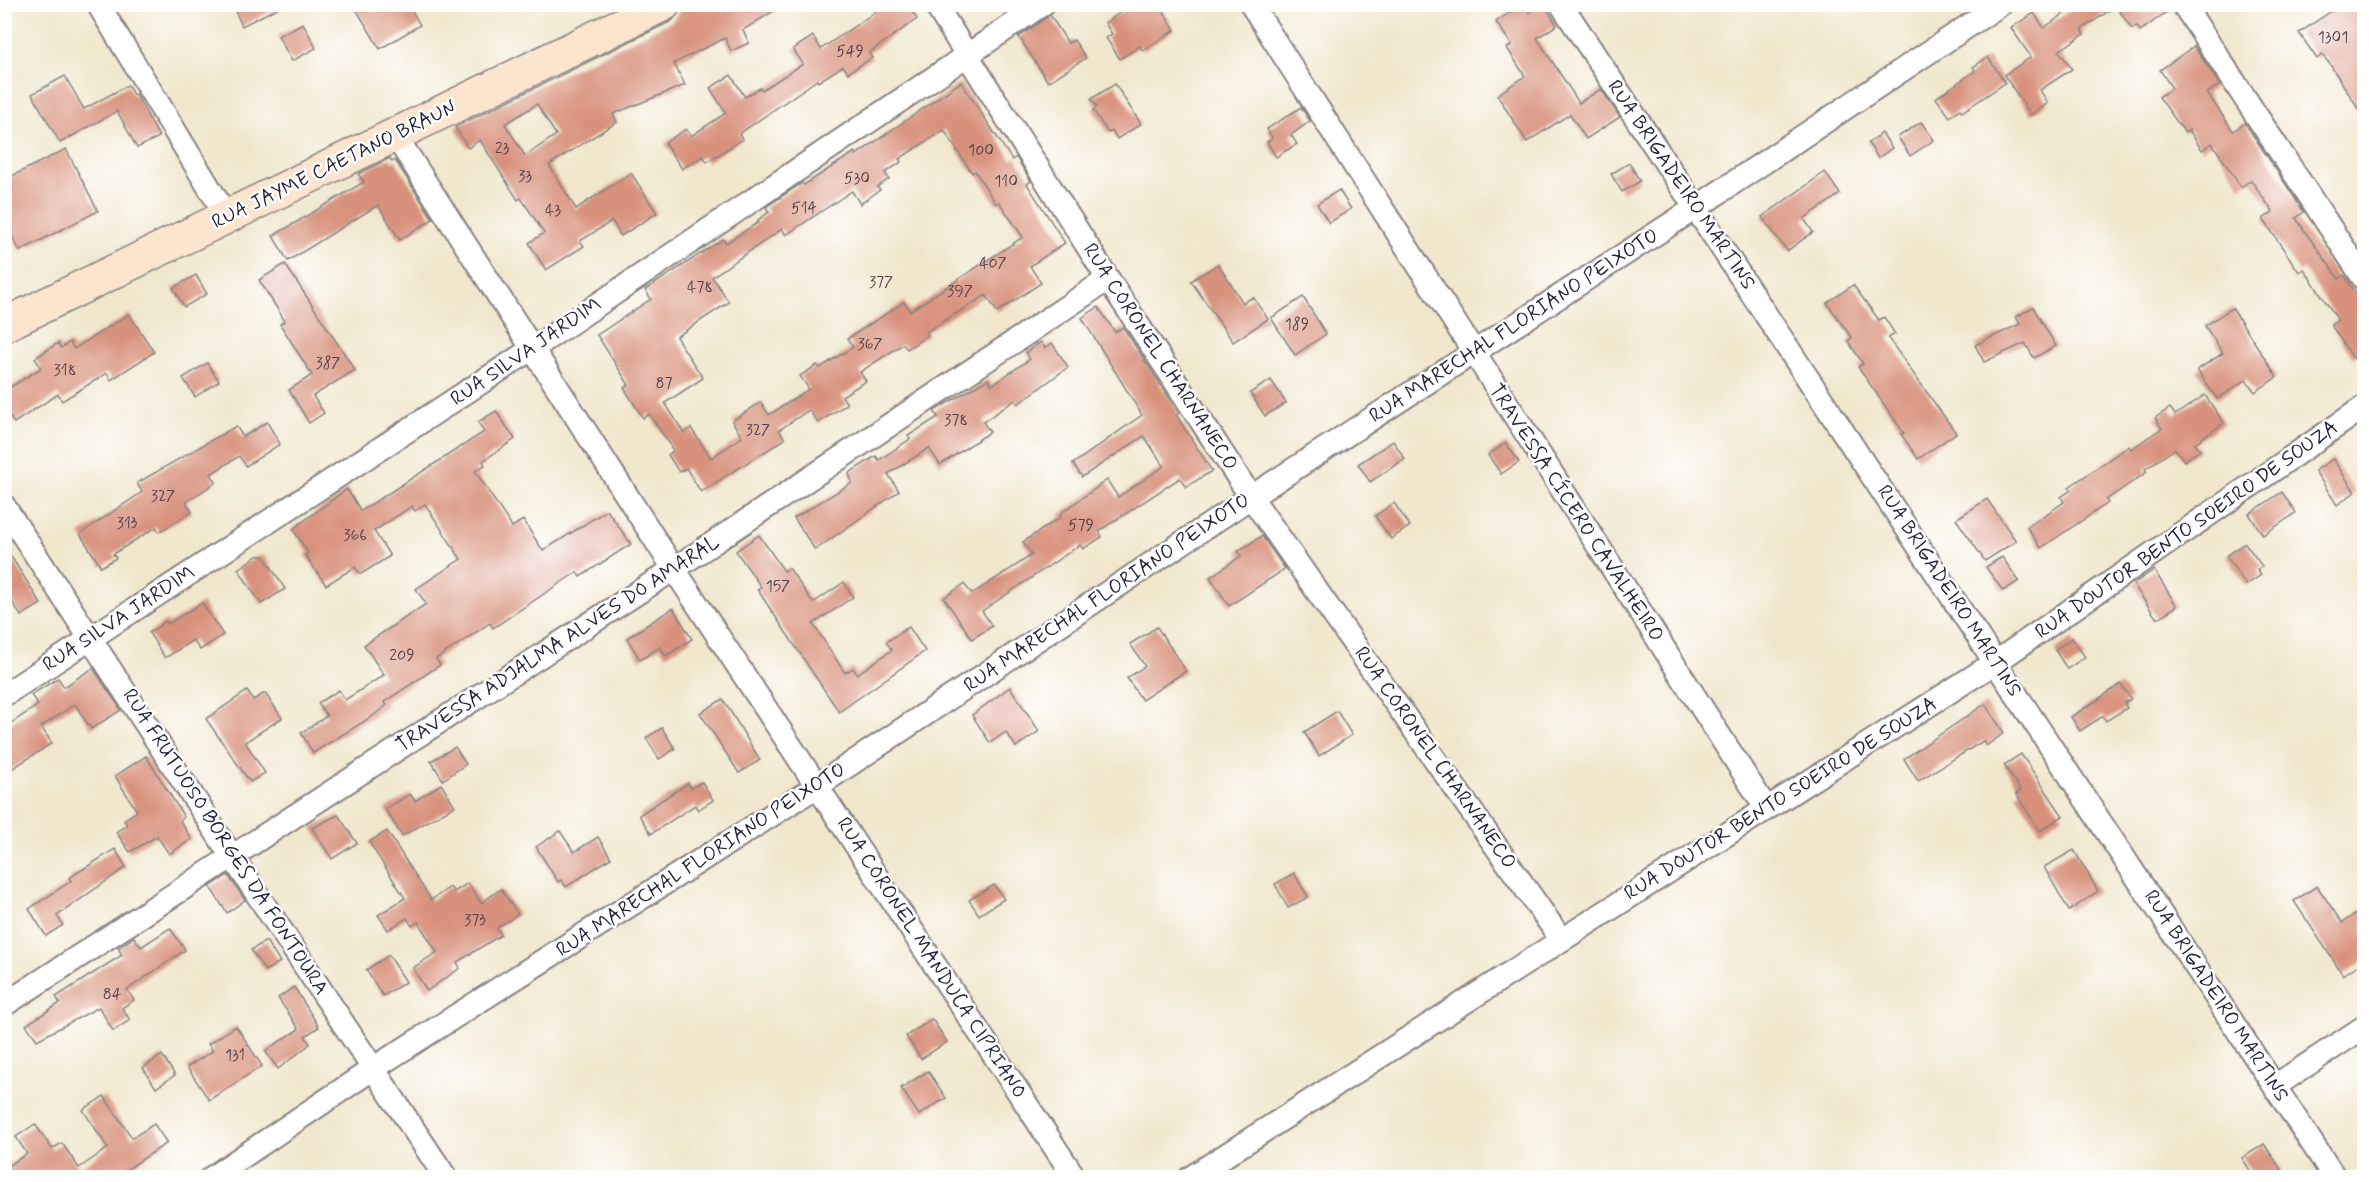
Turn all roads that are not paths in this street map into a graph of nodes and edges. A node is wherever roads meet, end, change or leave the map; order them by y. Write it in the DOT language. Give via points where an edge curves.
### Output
graph roads {
  1 [pos="98,4"];
  2 [pos="935,4"];
  3 [pos="1043,4"];
  4 [pos="1251,4"];
  5 [pos="1561,4"];
  6 [pos="2001,4"];
  7 [pos="2183,4"];
  8 [pos="657,6"];
  9 [pos="967,57"];
  10 [pos="395,135"];
  11 [pos="1697,207"];
  12 [pos="226,217"];
  13 [pos="1108,279"];
  14 [pos="2364,279"];
  15 [pos="4,325"];
  16 [pos="532,349"];
  17 [pos="1473,353"];
  18 [pos="2364,407"];
  19 [pos="1251,497"];
  20 [pos="4,506"];
  21 [pos="674,569"];
  22 [pos="91,637"];
  23 [pos="1995,662"];
  24 [pos="4,695"];
  25 [pos="819,786"];
  26 [pos="1766,808"];
  27 [pos="231,855"];
  28 [pos="1561,939"];
  29 [pos="4,1005"];
  30 [pos="2364,1027"];
  31 [pos="374,1068"];
  32 [pos="2275,1086"];
  33 [pos="212,1178"];
  34 [pos="446,1178"];
  35 [pos="1075,1178"];
  36 [pos="1190,1178"];
  37 [pos="2335,1178"];
  1 -- 12 [label="street"];
  2 -- 9 [label="street, RUA CORONEL CHARNANECO"];
  3 -- 9 [label="street, RUA SILVA JARDIM"];
  4 -- 17 [label="street, TRAVESSA CÍCERO CAVALHEIRO"];
  5 -- 11 [label="street, RUA BRIGADEIRO MARTINS"];
  6 -- 11 [label="street, RUA MARECHAL FLORIANO PEIXOTO"];
  7 -- 14 [label="street"];
  8 -- 10 [label="street, RUA JAYME CAETANO BRAUN"];
  9 -- 13 [label="street, RUA CORONEL CHARNANECO"];
  9 -- 16 [label="street, RUA SILVA JARDIM"];
  10 -- 12 [label="street, RUA JAYME CAETANO BRAUN"];
  10 -- 16 [label="street, RUA CORONEL MANDUCA CIPRIANO"];
  11 -- 17 [label="street, RUA MARECHAL FLORIANO PEIXOTO"];
  11 -- 23 [label="street, RUA BRIGADEIRO MARTINS"];
  12 -- 15 [label="street, RUA JAYME CAETANO BRAUN"];
  13 -- 19 [label="street, RUA CORONEL CHARNANECO"];
  13 -- 21 [label="street, TRAVESSA ADJALMA ALVES DO AMARAL"];
  16 -- 21 [label="street, RUA CORONEL MANDUCA CIPRIANO"];
  16 -- 22 [label="street, RUA SILVA JARDIM"];
  17 -- 19 [label="street, RUA MARECHAL FLORIANO PEIXOTO"];
  17 -- 26 [label="street, TRAVESSA CÍCERO CAVALHEIRO"];
  18 -- 23 [label="street, RUA DOUTOR BENTO SOEIRO DE SOUZA"];
  19 -- 25 [label="street, RUA MARECHAL FLORIANO PEIXOTO"];
  19 -- 28 [label="street, RUA CORONEL CHARNANECO"];
  20 -- 22 [label="street, RUA FRUTUOSO BORGES DA FONTOURA"];
  21 -- 25 [label="street, RUA CORONEL MANDUCA CIPRIANO"];
  21 -- 27 [label="street, TRAVESSA ADJALMA ALVES DO AMARAL"];
  22 -- 24 [label="street, RUA SILVA JARDIM"];
  22 -- 27 [label="street, RUA FRUTUOSO BORGES DA FONTOURA"];
  23 -- 26 [label="street, RUA DOUTOR BENTO SOEIRO DE SOUZA"];
  23 -- 32 [label="street, RUA BRIGADEIRO MARTINS"];
  25 -- 31 [label="street, RUA MARECHAL FLORIANO PEIXOTO"];
  25 -- 35 [label="street, RUA CORONEL MANDUCA CIPRIANO"];
  26 -- 28 [label="street, RUA DOUTOR BENTO SOEIRO DE SOUZA"];
  27 -- 29 [label="street, TRAVESSA ADJALMA ALVES DO AMARAL"];
  27 -- 31 [label="street, RUA FRUTUOSO BORGES DA FONTOURA"];
  28 -- 36 [label="street, RUA DOUTOR BENTO SOEIRO DE SOUZA"];
  30 -- 32 [label="street"];
  31 -- 33 [label="street, RUA MARECHAL FLORIANO PEIXOTO"];
  31 -- 34 [label="street, RUA FRUTUOSO BORGES DA FONTOURA"];
  32 -- 37 [label="street, RUA BRIGADEIRO MARTINS"];
}
